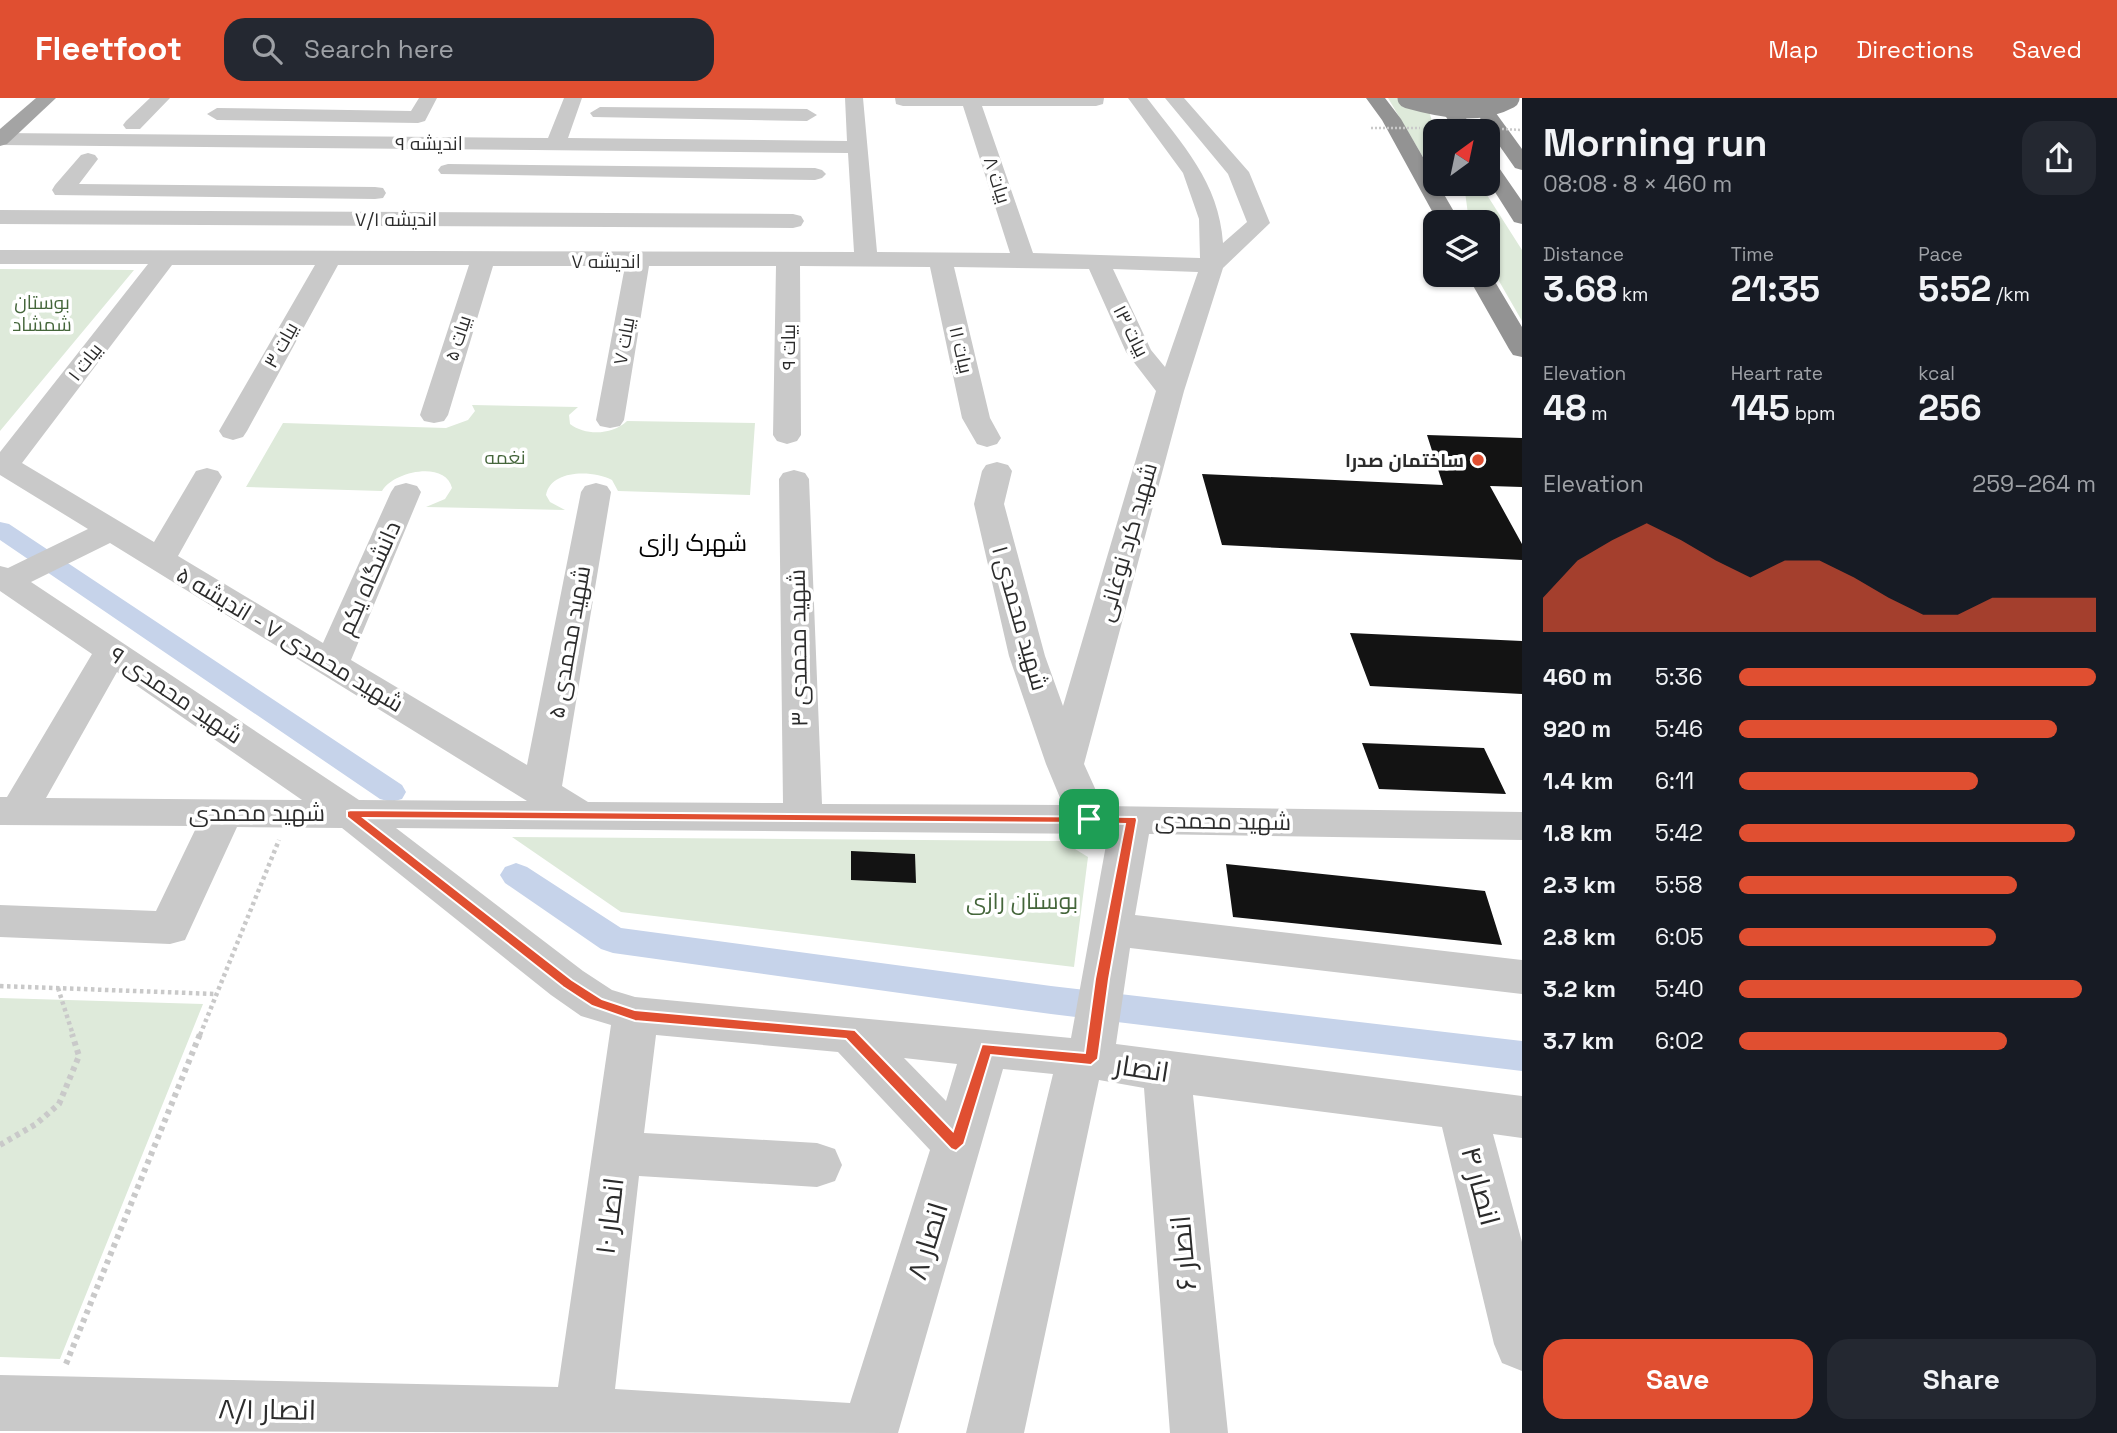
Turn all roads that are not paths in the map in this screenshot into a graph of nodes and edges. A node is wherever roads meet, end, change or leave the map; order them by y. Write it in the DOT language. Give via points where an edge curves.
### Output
graph roads {
  1 [pos="20,98"];
  2 [pos="47,98"];
  3 [pos="285,98"];
  4 [pos="428,98"];
  5 [pos="573,98"];
  6 [pos="854,98"];
  7 [pos="1137,98"];
  8 [pos="1174,98"];
  9 [pos="1375,98"];
  10 [pos="1408,98"];
  11 [pos="1443,98"];
  12 [pos="1475,98"];
  13 [pos="1509,98"];
  14 [pos="903,100"];
  15 [pos="971,100"];
  16 [pos="1096,100"];
  17 [pos="167,106"];
  18 [pos="700,106"];
  19 [pos="600,113"];
  20 [pos="201,114"];
  21 [pos="271,115"];
  22 [pos="807,115"];
  23 [pos="0,116"];
  24 [pos="139,119"];
  25 [pos="1454,119"];
  26 [pos="0,140"];
  27 [pos="694,145"];
  28 [pos="858,147"];
  29 [pos="542,156"];
  30 [pos="1522,164"];
  31 [pos="109,166"];
  32 [pos="231,166"];
  33 [pos="434,170"];
  34 [pos="691,172"];
  35 [pos="814,174"];
  36 [pos="1500,184"];
  37 [pos="86,190"];
  38 [pos="1442,210"];
  39 [pos="0,217"];
  40 [pos="1522,217"];
  41 [pos="58,218"];
  42 [pos="363,219"];
  43 [pos="684,220"];
  44 [pos="793,221"];
  45 [pos="203,225"];
  46 [pos="518,225"];
  47 [pos="0,257"];
  48 [pos="165,258"];
  49 [pos="330,259"];
  50 [pos="483,260"];
  51 [pos="788,260"];
  52 [pos="866,260"];
  53 [pos="1024,260"];
  54 [pos="638,261"];
  55 [pos="940,261"];
  56 [pos="1212,265"];
  57 [pos="1100,267"];
  58 [pos="1486,287"];
  59 [pos="1522,349"];
  60 [pos="1170,391"];
  61 [pos="434,415"];
  62 [pos="610,420"];
  63 [pos="233,431"];
  64 [pos="788,435"];
  65 [pos="986,438"];
  66 [pos="2,464"];
  67 [pos="997,471"];
  68 [pos="207,477"];
  69 [pos="794,479"];
  70 [pos="406,492"];
  71 [pos="596,492"];
  72 [pos="112,530"];
  73 [pos="160,559"];
  74 [pos="4,578"];
  75 [pos="111,651"];
  76 [pos="331,664"];
  77 [pos="1066,764"];
  78 [pos="541,792"];
  79 [pos="10,811"];
  80 [pos="223,813"];
  81 [pos="351,814"];
  82 [pos="580,816"];
  83 [pos="803,817"];
  84 [pos="1089,819"];
  85 [pos="1131,820"];
  86 [pos="1522,826"];
  87 [pos="0,921"];
  88 [pos="1111,929"];
  89 [pos="1522,977"];
  90 [pos="635,1016"];
  91 [pos="850,1034"];
  92 [pos="986,1048"];
  93 [pos="1089,1048"];
  94 [pos="1167,1072"];
  95 [pos="1461,1110"];
  96 [pos="1522,1116"];
  97 [pos="956,1144"];
  98 [pos="617,1153"];
  99 [pos="817,1164"];
  100 [pos="1522,1344"];
  101 [pos="25,1403"];
  102 [pos="583,1416"];
  103 [pos="869,1433"];
  104 [pos="995,1433"];
  105 [pos="1199,1433"];
  1 -- 23 [label="main road"];
  2 -- 26 [label="main road"];
  3 -- 21 [label="street"];
  4 -- 21 [label="street" via="418,117"];
  5 -- 29 [label="street"];
  6 -- 28 [label="street"];
  7 -- 56 [label="street, شهید کرد نوغانی" via="1193,173 1210,219"];
  8 -- 56 [label="street, شهید کرد نوغانی" via="1238,172 1259,223"];
  9 -- 38 [label="highway"];
  10 -- 13 [label="highway, bridge" via="1458,107 1495,105"];
  11 -- 25 [label="highway"];
  12 -- 30 [label="highway"];
  14 -- 15 [label="street"];
  15 -- 16 [label="street"];
  15 -- 53 [label="street, بیات ۸"];
  17 -- 24 [label="street"];
  18 -- 19 [label="street"];
  18 -- 22 [label="street"];
  18 -- 27 [label="street"];
  20 -- 21 [label="street"];
  21 -- 32 [label="street"];
  26 -- 32 [label="street, اندیشه ۹"];
  27 -- 28 [label="street, اندیشه ۹"];
  27 -- 29 [label="street, اندیشه ۹"];
  27 -- 34 [label="street"];
  28 -- 52 [label="street"];
  29 -- 32 [label="street, اندیشه ۹"];
  29 -- 33 [label="street"];
  29 -- 34 [label="street"];
  29 -- 46 [label="street"];
  31 -- 37 [label="street" via="85,163 63,190"];
  32 -- 37 [label="street"];
  32 -- 42 [label="street" via="382,187"];
  32 -- 45 [label="street"];
  34 -- 35 [label="street"];
  34 -- 43 [label="street"];
  36 -- 40 [label="highway"];
  37 -- 41 [label="street"];
  39 -- 41 [label="street, اندیشه ۷/۱"];
  41 -- 45 [label="street, اندیشه ۷/۱"];
  42 -- 45 [label="street, اندیشه ۷/۱"];
  42 -- 46 [label="street, اندیشه ۷/۱"];
  43 -- 44 [label="street, اندیشه ۷/۱"];
  43 -- 46 [label="street, اندیشه ۷/۱"];
  47 -- 48 [label="street, اندیشه ۷"];
  48 -- 49 [label="street, اندیشه ۷"];
  48 -- 66 [label="street, بیات ۱"];
  49 -- 50 [label="street, اندیشه ۷"];
  49 -- 63 [label="street, بیات ۳"];
  50 -- 54 [label="street, اندیشه ۷"];
  50 -- 61 [label="street, بیات ۵"];
  51 -- 52 [label="street, اندیشه ۷"];
  51 -- 54 [label="street, اندیشه ۷"];
  51 -- 64 [label="street, بیات ۹"];
  52 -- 55 [label="street, اندیشه ۷"];
  53 -- 55 [label="street, اندیشه ۷"];
  53 -- 56 [label="street, اندیشه ۷"];
  54 -- 62 [label="street, بیات ۷"];
  55 -- 65 [label="street, بیات ۱۱" via="976,418"];
  56 -- 60 [label="street, شهید کرد نوغانی"];
  57 -- 60 [label="street, بیات ۱۳" via="1139,352"];
  58 -- 59 [label="highway"];
  60 -- 77 [label="street, شهید کرد نوغانی"];
  66 -- 72 [label="street, شهید محمدی ۷ - اندیشه ۵"];
  67 -- 77 [label="street, شهید محمدی ۱" via="989,504 1027,656"];
  68 -- 73 [label="street"];
  69 -- 83 [label="street, شهید محمدی ۳"];
  70 -- 76 [label="street, دانشگاه یکم"];
  71 -- 78 [label="street, شهید محمدی ۵"];
  72 -- 73 [label="street, شهید محمدی ۷ - اندیشه ۵"];
  72 -- 74 [label="street"];
  73 -- 76 [label="street, شهید محمدی ۷ - اندیشه ۵"];
  74 -- 75 [label="street, شهید محمدی ۹"];
  75 -- 79 [label="street"];
  75 -- 81 [label="street, شهید محمدی ۹"];
  76 -- 78 [label="street, شهید محمدی ۷ - اندیشه ۵"];
  77 -- 84 [label="street"];
  78 -- 82 [label="street, شهید محمدی ۷ - اندیشه ۵"];
  79 -- 80 [label="street, شهید محمدی"];
  80 -- 81 [label="street, شهید محمدی"];
  80 -- 87 [label="street" via="170,928"];
  81 -- 82 [label="street, شهید محمدی"];
  81 -- 90 [label="street, شهید محمدی ۹" via="567,983 597,1003"];
  82 -- 83 [label="street, شهید محمدی"];
  83 -- 84 [label="street, شهید محمدی"];
  84 -- 85 [label="street, شهید محمدی"];
  85 -- 86 [label="street, شهید محمدی"];
  85 -- 88 [label="street"];
  88 -- 89 [label="street"];
  88 -- 93 [label="street"];
  90 -- 91 [label="street, انصار"];
  90 -- 98 [label="street, انصار ۱۰"];
  91 -- 92 [label="street, انصار"];
  91 -- 97 [label="street"];
  92 -- 93 [label="street, انصار"];
  92 -- 97 [label="street, انصار ۸"];
  93 -- 94 [label="street, انصار"];
  93 -- 104 [label="street"];
  94 -- 95 [label="street, انصار"];
  94 -- 105 [label="street, انصار ۶"];
  95 -- 96 [label="street, انصار"];
  95 -- 100 [label="street, انصار ۴"];
  97 -- 103 [label="street, انصار ۸"];
  98 -- 99 [label="street"];
  98 -- 102 [label="street, انصار ۱۰"];
  101 -- 102 [label="street, انصار ۸/۱"];
  102 -- 103 [label="street, انصار ۸/۱"];
}
